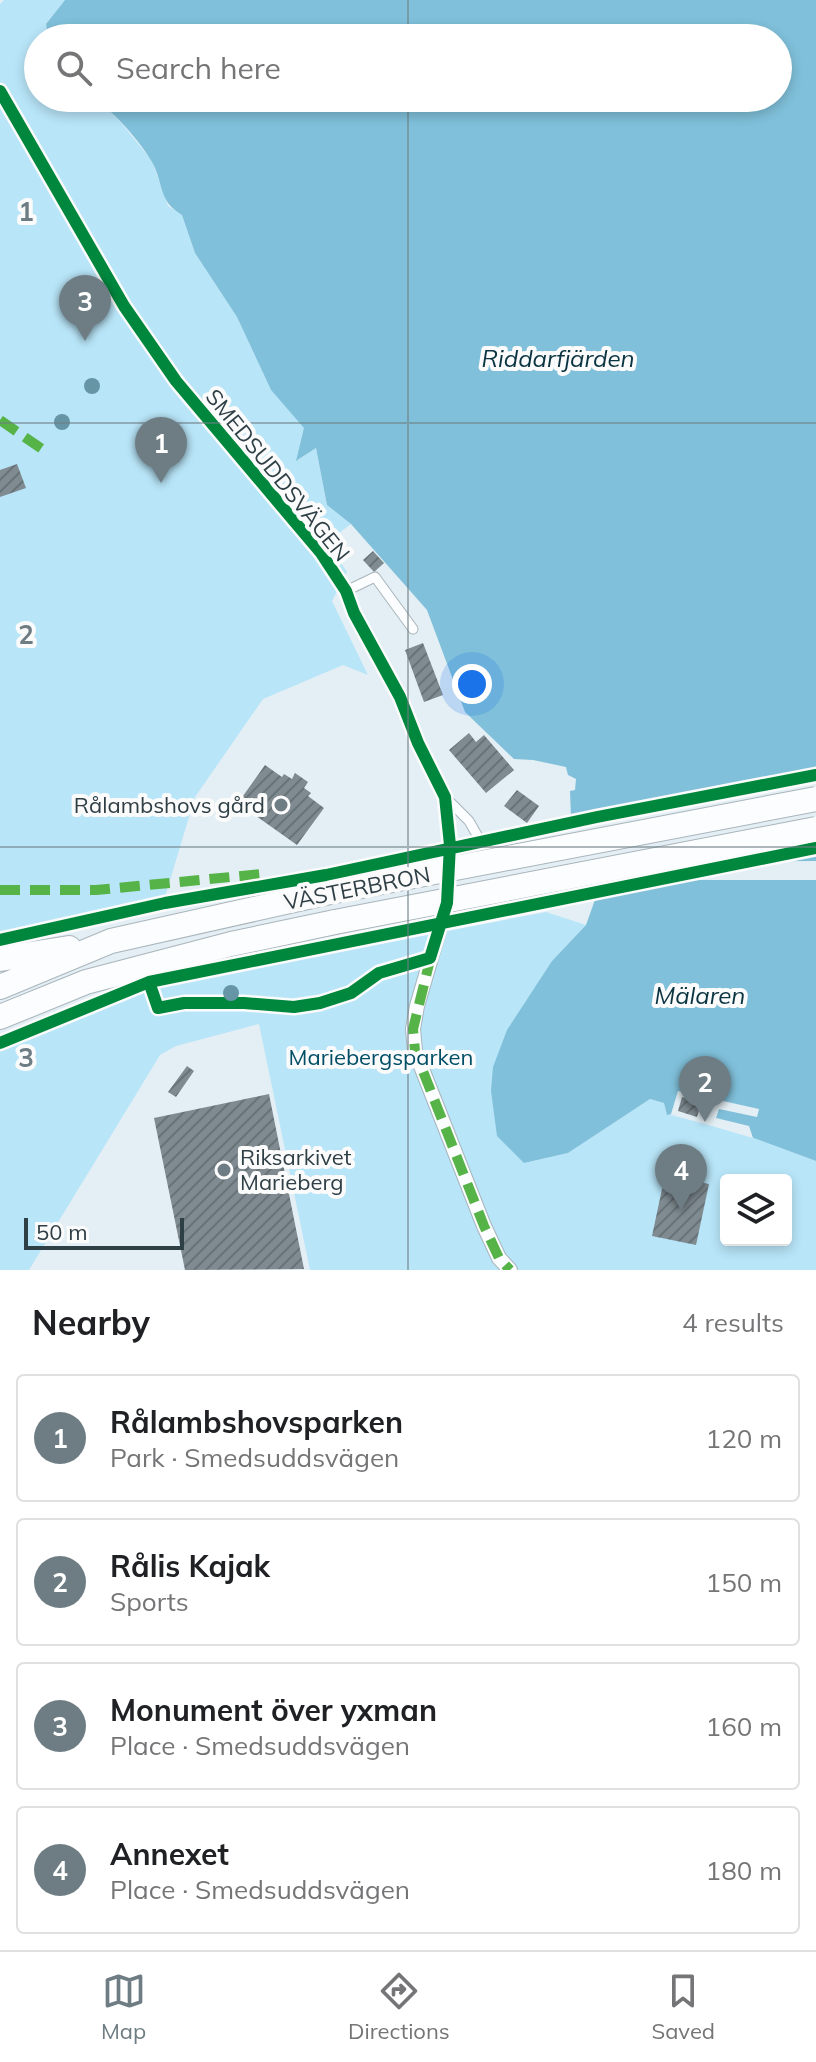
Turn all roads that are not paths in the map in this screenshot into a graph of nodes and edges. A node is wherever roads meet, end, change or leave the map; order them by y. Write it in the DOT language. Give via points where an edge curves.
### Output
graph roads {
  1 [pos="0,91"];
  2 [pos="346,591"];
  3 [pos="413,629"];
  4 [pos="445,797"];
  5 [pos="816,799"];
  6 [pos="816,829"];
  7 [pos="477,835"];
  8 [pos="111,941"];
  9 [pos="0,959"];
  10 [pos="0,987"];
  11 [pos="0,1017"];
  12 [pos="510,1270"];
  1 -- 2 [label="street, SMEDSUDDSVÄGEN" via="132,318 176,381 321,553"];
  2 -- 3 [label="lane" via="375,577"];
  2 -- 4 [label="street, SMEDSUDDSVÄGEN"];
  4 -- 7 [label="lane"];
  4 -- 12 [label="street, SMEDSUDDSVÄGEN" via="450,845 447,903 417,1006 415,1051 484,1226"];
  5 -- 8 [label="main road, VÄSTERBRON, bridge" via="330,892"];
  6 -- 11 [label="main road, VÄSTERBRON, bridge" via="335,922 158,962 86,982"];
  8 -- 9 [label="main road"];
  8 -- 10 [label="main road, VÄSTERBRON"];
}
